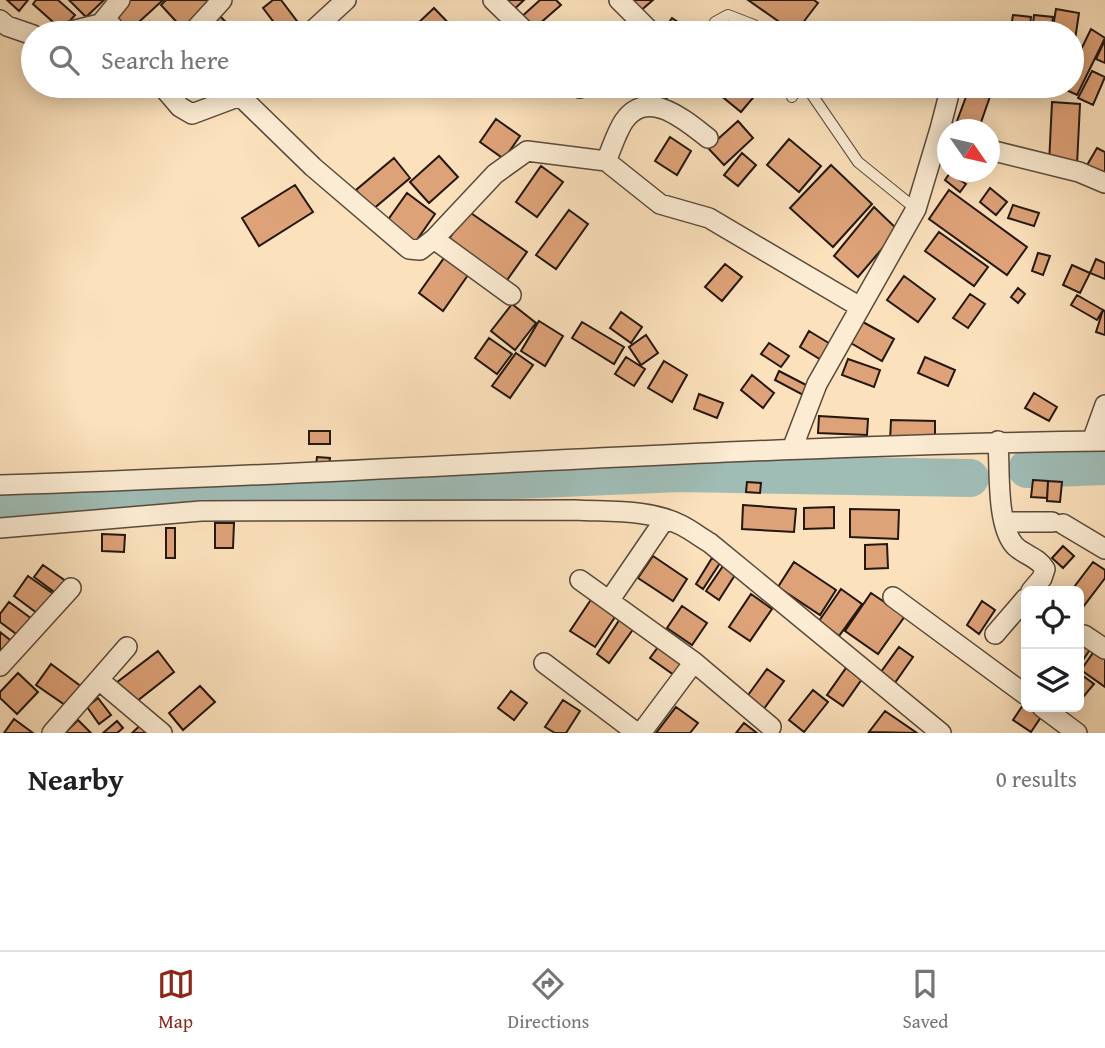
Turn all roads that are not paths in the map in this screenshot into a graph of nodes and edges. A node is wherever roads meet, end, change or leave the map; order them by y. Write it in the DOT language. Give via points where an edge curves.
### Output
graph roads {
  1 [pos="120,0"];
  2 [pos="222,0"];
  3 [pos="346,0"];
  4 [pos="493,0"];
  5 [pos="619,0"];
  6 [pos="0,20"];
  7 [pos="103,21"];
  8 [pos="203,21"];
  9 [pos="323,21"];
  10 [pos="515,21"];
  11 [pos="640,21"];
  12 [pos="717,21"];
  13 [pos="744,21"];
  14 [pos="21,31"];
  15 [pos="172,98"];
  16 [pos="230,98"];
  17 [pos="252,98"];
  18 [pos="814,98"];
  19 [pos="948,98"];
  20 [pos="945,119"];
  21 [pos="708,138"];
  22 [pos="937,150"];
  23 [pos="1000,153"];
  24 [pos="606,161"];
  25 [pos="1105,183"];
  26 [pos="916,209"];
  27 [pos="434,239"];
  28 [pos="511,295"];
  29 [pos="860,307"];
  30 [pos="1105,405"];
  31 [pos="1098,441"];
  32 [pos="998,448"];
  33 [pos="792,449"];
  34 [pos="0,485"];
  35 [pos="665,519"];
  36 [pos="1004,522"];
  37 [pos="0,528"];
  38 [pos="1105,549"];
  39 [pos="580,580"];
  40 [pos="1036,586"];
  41 [pos="71,589"];
  42 [pos="893,597"];
  43 [pos="609,601"];
  44 [pos="1021,603"];
  45 [pos="995,634"];
  46 [pos="1084,635"];
  47 [pos="127,647"];
  48 [pos="1105,649"];
  49 [pos="694,662"];
  50 [pos="544,663"];
  51 [pos="0,666"];
  52 [pos="99,680"];
  53 [pos="1021,691"];
  54 [pos="1049,712"];
  55 [pos="771,727"];
  56 [pos="51,733"];
  57 [pos="162,733"];
  58 [pos="639,733"];
  59 [pos="941,733"];
  60 [pos="1077,733"];
  1 -- 7 [label="street"];
  2 -- 8 [label="street"];
  3 -- 9 [label="street"];
  4 -- 10 [label="street"];
  5 -- 11 [label="street"];
  6 -- 14 [label="street"];
  12 -- 13 [label="lane" via="728,15"];
  15 -- 16 [label="street" via="192,114"];
  17 -- 27 [label="street" via="313,167 409,249 420,250"];
  18 -- 26 [label="lane" via="858,162"];
  19 -- 20 [label="street"];
  21 -- 24 [label="street" via="681,117 650,106 638,109 624,122"];
  22 -- 26 [label="street"];
  23 -- 25 [label="street"];
  24 -- 27 [label="street" via="527,151 495,174"];
  24 -- 29 [label="street" via="660,204 709,218"];
  26 -- 29 [label="street"];
  27 -- 28 [label="street"];
  29 -- 33 [label="street" via="817,384"];
  30 -- 31 [label="street"];
  31 -- 32 [label="street"];
  32 -- 33 [label="street"];
  32 -- 36 [label="street"];
  33 -- 34 [label="street"];
  35 -- 37 [label="street" via="575,510 201,510"];
  35 -- 43 [label="street"];
  35 -- 59 [label="street" via="710,543"];
  36 -- 38 [label="street" via="1057,523"];
  36 -- 40 [label="street" via="1015,547 1045,569"];
  39 -- 43 [label="street"];
  41 -- 51 [label="street"];
  42 -- 53 [label="street"];
  43 -- 49 [label="street"];
  44 -- 45 [label="street"];
  46 -- 48 [label="street"];
  47 -- 52 [label="street"];
  49 -- 55 [label="street"];
  49 -- 58 [label="street"];
  50 -- 58 [label="street"];
  52 -- 56 [label="street"];
  52 -- 57 [label="street"];
  54 -- 60 [label="street"];
}
